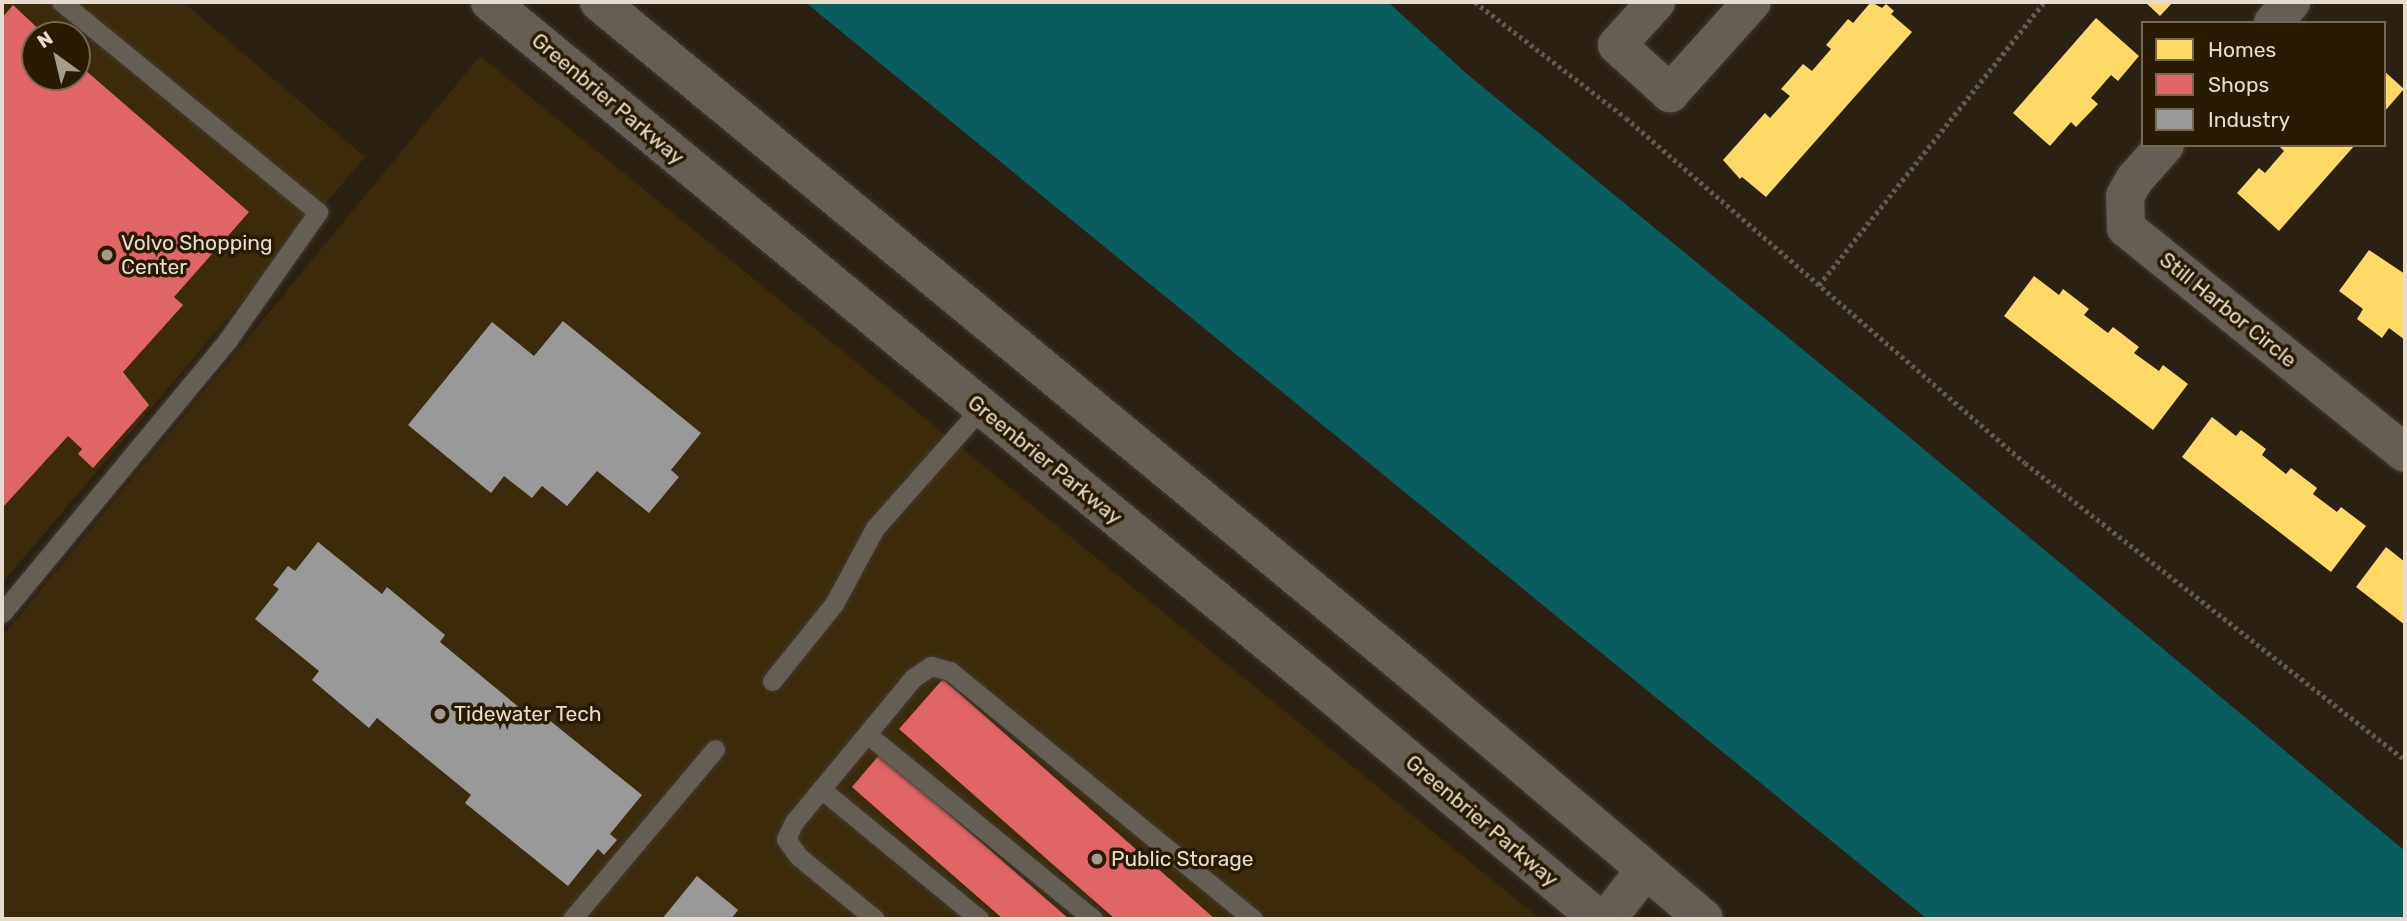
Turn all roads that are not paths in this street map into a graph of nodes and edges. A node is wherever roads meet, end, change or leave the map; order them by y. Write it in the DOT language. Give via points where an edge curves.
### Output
graph roads {
  1 [pos="61,2"];
  2 [pos="490,2"];
  3 [pos="599,2"];
  4 [pos="1656,2"];
  5 [pos="1752,2"];
  6 [pos="2291,2"];
  7 [pos="2275,21"];
  8 [pos="2163,147"];
  9 [pos="981,408"];
  10 [pos="2405,453"];
  11 [pos="2,613"];
  12 [pos="772,681"];
  13 [pos="867,734"];
  14 [pos="715,749"];
  15 [pos="821,789"];
  16 [pos="1645,870"];
  17 [pos="572,919"];
  18 [pos="875,919"];
  19 [pos="979,919"];
  20 [pos="1093,919"];
  21 [pos="1253,919"];
  22 [pos="1599,919"];
  23 [pos="1607,919"];
  24 [pos="1704,919"];
  1 -- 11 [label="lane" via="318,212 227,341"];
  2 -- 9 [label="main road, Greenbrier Parkway"];
  3 -- 16 [label="main road" via="1412,672"];
  4 -- 5 [label="main road" via="1618,45 1670,93"];
  6 -- 7 [label="main road"];
  8 -- 10 [label="main road, Still Harbor Circle" via="2125,196 2126,229"];
  9 -- 12 [label="lane" via="875,528 834,604"];
  9 -- 22 [label="main road, Greenbrier Parkway"];
  13 -- 15 [label="lane"];
  13 -- 20 [label="lane"];
  13 -- 21 [label="lane" via="922,671 931,666 950,670"];
  14 -- 17 [label="lane"];
  15 -- 18 [label="lane" via="786,839 798,856"];
  15 -- 19 [label="lane"];
  16 -- 23 [label="main road"];
  16 -- 24 [label="main road"];
}
